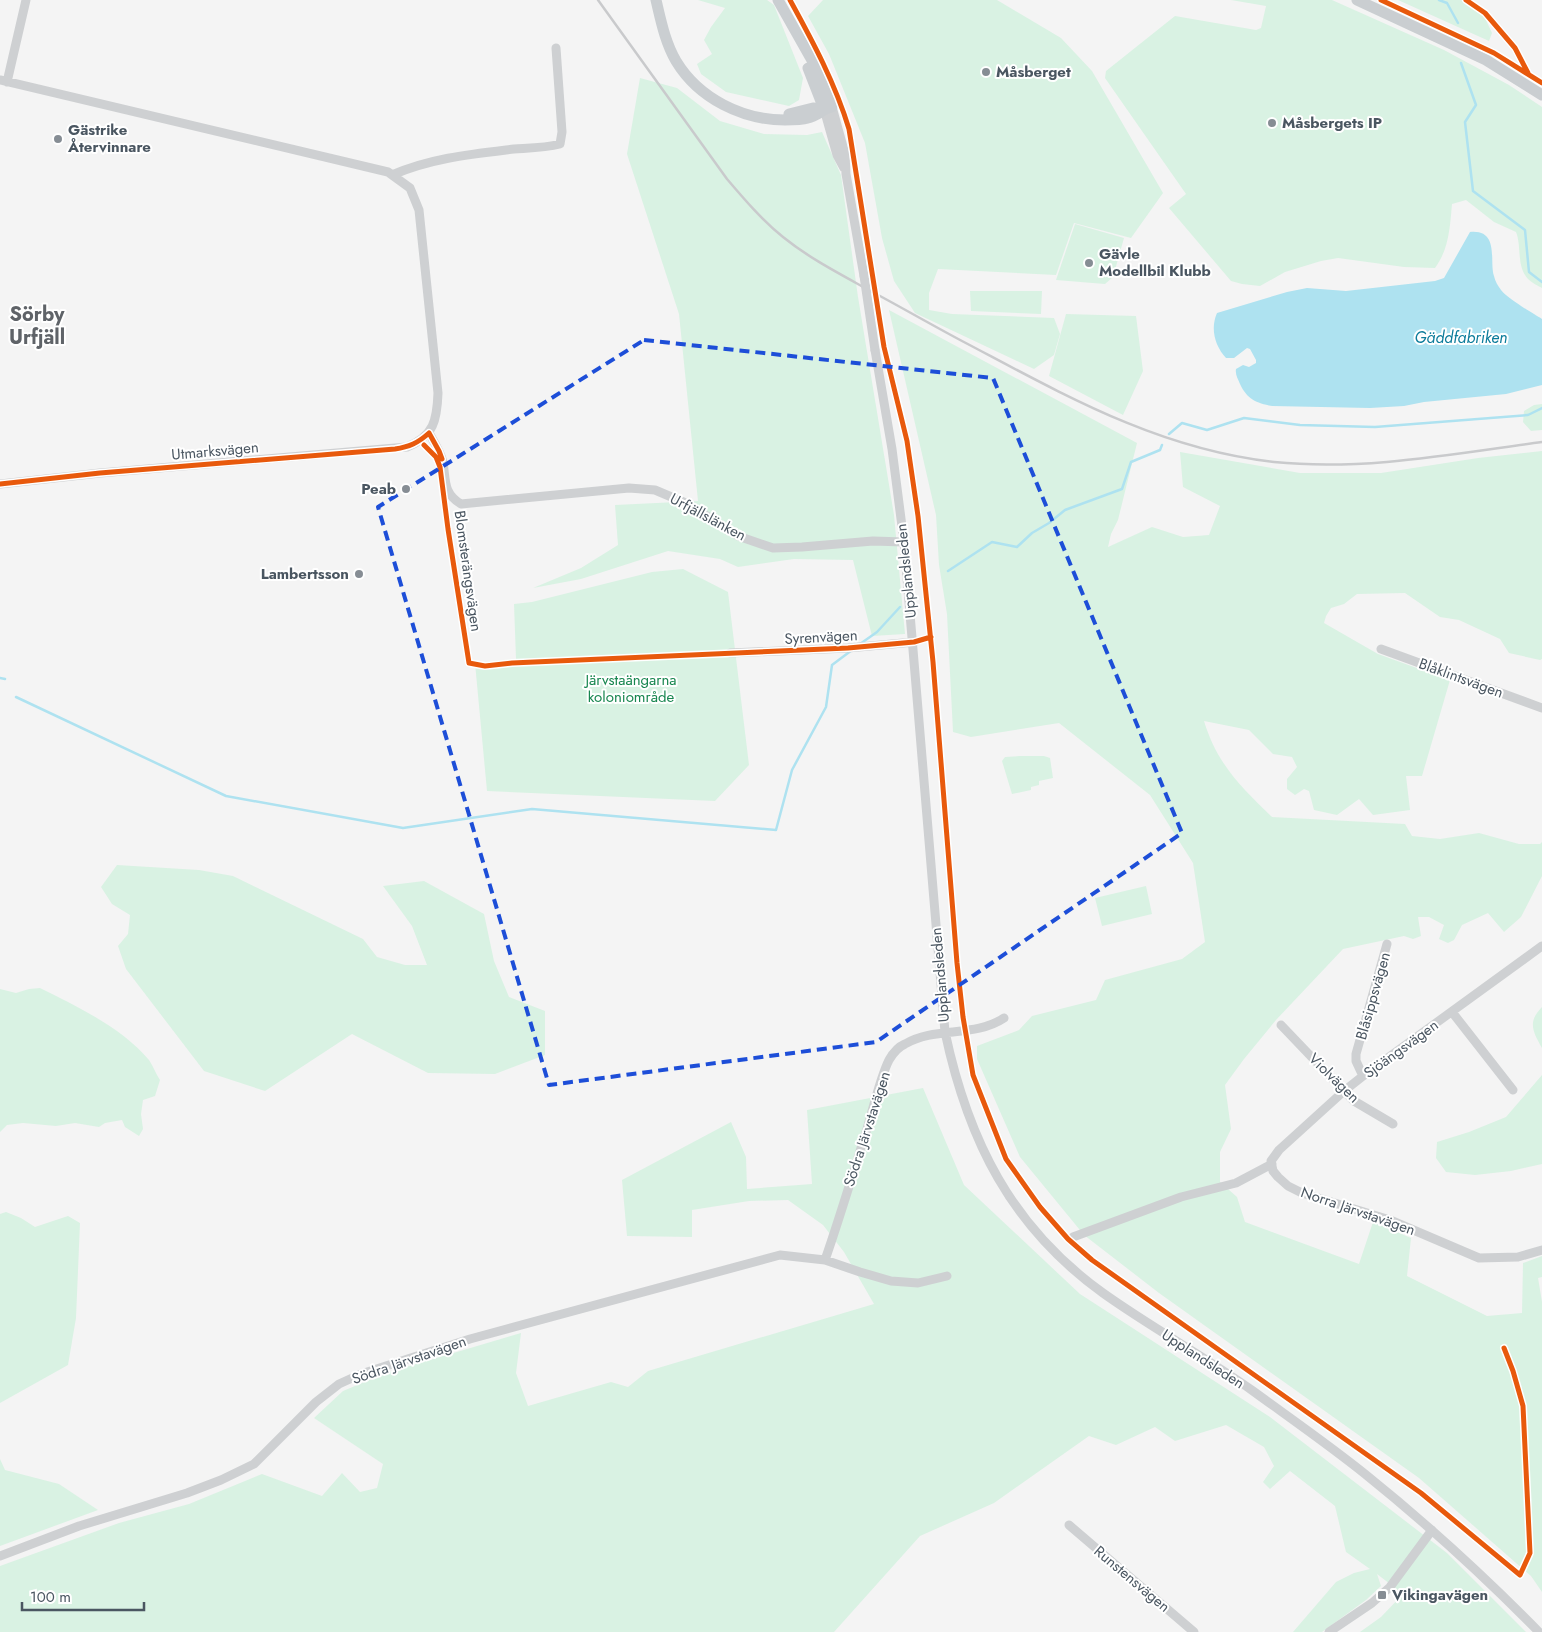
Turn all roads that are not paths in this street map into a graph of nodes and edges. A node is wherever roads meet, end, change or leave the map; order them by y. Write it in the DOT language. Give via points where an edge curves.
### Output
graph roads {
  1 [pos="26,0"];
  2 [pos="656,0"];
  3 [pos="663,0"];
  4 [pos="778,0"];
  5 [pos="1357,0"];
  6 [pos="556,48"];
  7 [pos="4,81"];
  8 [pos="1542,95"];
  9 [pos="828,108"];
  10 [pos="392,175"];
  11 [pos="429,433"];
  12 [pos="0,484"];
  13 [pos="454,499"];
  14 [pos="904,542"];
  15 [pos="914,642"];
  16 [pos="1381,649"];
  17 [pos="730,653"];
  18 [pos="1542,708"];
  19 [pos="1388,944"];
  20 [pos="1542,946"];
  21 [pos="1452,1012"];
  22 [pos="1004,1018"];
  23 [pos="1281,1025"];
  24 [pos="945,1032"];
  25 [pos="1363,1076"];
  26 [pos="1513,1090"];
  27 [pos="1344,1091"];
  28 [pos="1393,1124"];
  29 [pos="1272,1164"];
  30 [pos="1073,1237"];
  31 [pos="1542,1250"];
  32 [pos="825,1260"];
  33 [pos="946,1276"];
  34 [pos="1069,1526"];
  35 [pos="1432,1530"];
  36 [pos="0,1556"];
  37 [pos="1194,1632"];
  38 [pos="1329,1632"];
  39 [pos="1539,1632"];
  1 -- 7 [label="street"];
  2 -- 9 [label="main road" via="664,34 677,63 696,86 713,99 744,114 770,119 804,119"];
  3 -- 9 [label="main road" via="675,47 690,72 711,91 756,111 788,114"];
  4 -- 9 [label="main road"];
  5 -- 8 [label="main road" via="1486,60"];
  6 -- 10 [label="street" via="560,144 446,158"];
  7 -- 10 [label="street"];
  9 -- 14 [label="street, Upplandsleden, bridge" via="838,155 846,174 864,276"];
  10 -- 11 [label="street" via="410,188 419,210 438,393 437,414"];
  11 -- 12 [label="street, Utmarksvägen" via="407,447"];
  11 -- 13 [label="street, Blomsterängsvägen" via="439,451 446,484"];
  13 -- 14 [label="street, Urfjällslänken" via="462,504 629,488 656,490 688,504 738,536 773,548"];
  14 -- 15 [label="street, Upplandsleden"];
  15 -- 17 [label="street, Syrenvägen"];
  15 -- 24 [label="street, Upplandsleden"];
  16 -- 18 [label="street, Blåklintsvägen"];
  19 -- 25 [label="street, Blåsippsvägen" via="1356,1054"];
  20 -- 21 [label="street, Sjöängsvägen"];
  21 -- 25 [label="street, Sjöängsvägen"];
  21 -- 26 [label="street"];
  22 -- 24 [label="street, Upplandsleden" via="978,1028"];
  23 -- 27 [label="street, Violvägen"];
  24 -- 32 [label="street, Södra Järvstavägen" via="910,1041 898,1048 889,1060"];
  24 -- 35 [label="street, Upplandsleden" via="960,1096 986,1159 1020,1212 1053,1250 1104,1293 1250,1390 1363,1472"];
  25 -- 27 [label="street, Sjöängsvägen"];
  27 -- 28 [label="street, Violvägen" via="1354,1101"];
  27 -- 29 [label="street, Sjöängsvägen" via="1279,1150 1272,1158"];
  29 -- 30 [label="street" via="1236,1183 1181,1197"];
  29 -- 31 [label="street, Norra Järvstavägen" via="1282,1182 1302,1193 1390,1220 1479,1258 1518,1256"];
  32 -- 33 [label="street, Södra Järvstavägen" via="891,1280 918,1283"];
  32 -- 36 [label="street, Södra Järvstavägen" via="780,1255 470,1339 381,1367 339,1384 316,1402 254,1464 188,1493 79,1526"];
  34 -- 37 [label="street, Runstensvägen"];
  35 -- 38 [label="street" via="1390,1588"];
  35 -- 39 [label="street, Upplandsleden"];
}
